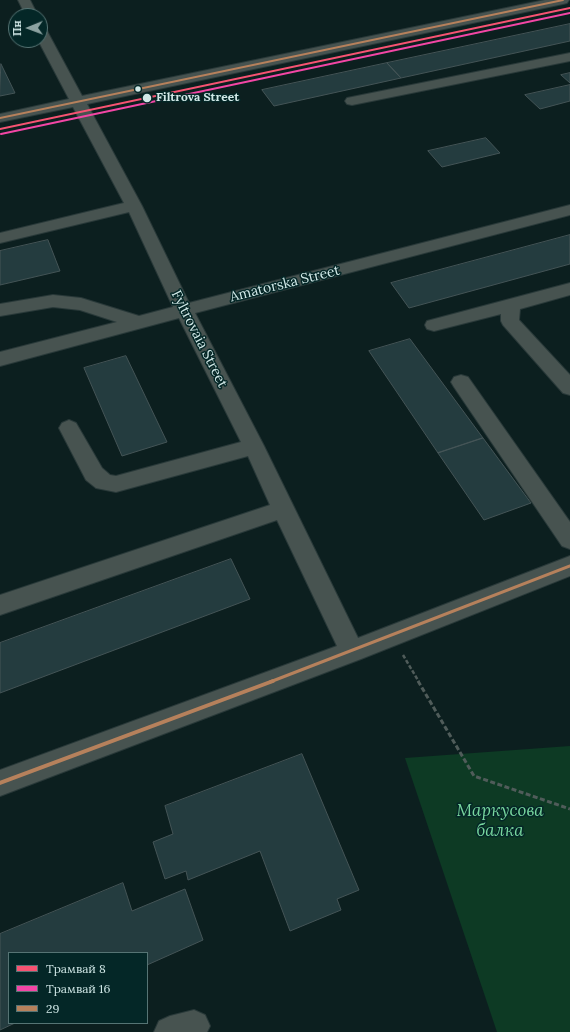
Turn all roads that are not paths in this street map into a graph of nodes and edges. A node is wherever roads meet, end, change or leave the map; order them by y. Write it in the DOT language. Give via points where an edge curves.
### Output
graph roads {
  1 [pos="563,0"];
  2 [pos="48,46"];
  3 [pos="570,56"];
  4 [pos="352,101"];
  5 [pos="78,102"];
  6 [pos="0,118"];
  7 [pos="134,206"];
  8 [pos="570,210"];
  9 [pos="0,238"];
  10 [pos="570,289"];
  11 [pos="513,305"];
  12 [pos="0,310"];
  13 [pos="184,310"];
  14 [pos="139,322"];
  15 [pos="434,325"];
  16 [pos="0,359"];
  17 [pos="461,382"];
  18 [pos="570,388"];
  19 [pos="69,428"];
  20 [pos="254,446"];
  21 [pos="283,510"];
  22 [pos="570,540"];
  23 [pos="570,566"];
  24 [pos="0,605"];
  25 [pos="352,651"];
  26 [pos="0,783"];
  1 -- 5 [label="street"];
  2 -- 5 [label="street, Fyltrovaia Street"];
  3 -- 4 [label="street"];
  5 -- 6 [label="street"];
  5 -- 7 [label="street, Fyltrovaia Street"];
  7 -- 9 [label="street"];
  7 -- 13 [label="street, Fyltrovaia Street"];
  8 -- 13 [label="street, Amatorska Street"];
  10 -- 11 [label="street"];
  11 -- 15 [label="street"];
  11 -- 18 [label="street" via="510,309 510,321"];
  12 -- 14 [label="street" via="53,301 81,304"];
  13 -- 14 [label="street, Amatorska Street"];
  13 -- 20 [label="street, Fyltrovaia Street"];
  14 -- 16 [label="street, Amatorska Street"];
  17 -- 22 [label="street"];
  19 -- 20 [label="street" via="94,474 104,482 116,484"];
  20 -- 21 [label="street, Fyltrovaia Street"];
  21 -- 24 [label="street"];
  21 -- 25 [label="street, Fyltrovaia Street"];
  23 -- 25 [label="street"];
  25 -- 26 [label="street"];
}
